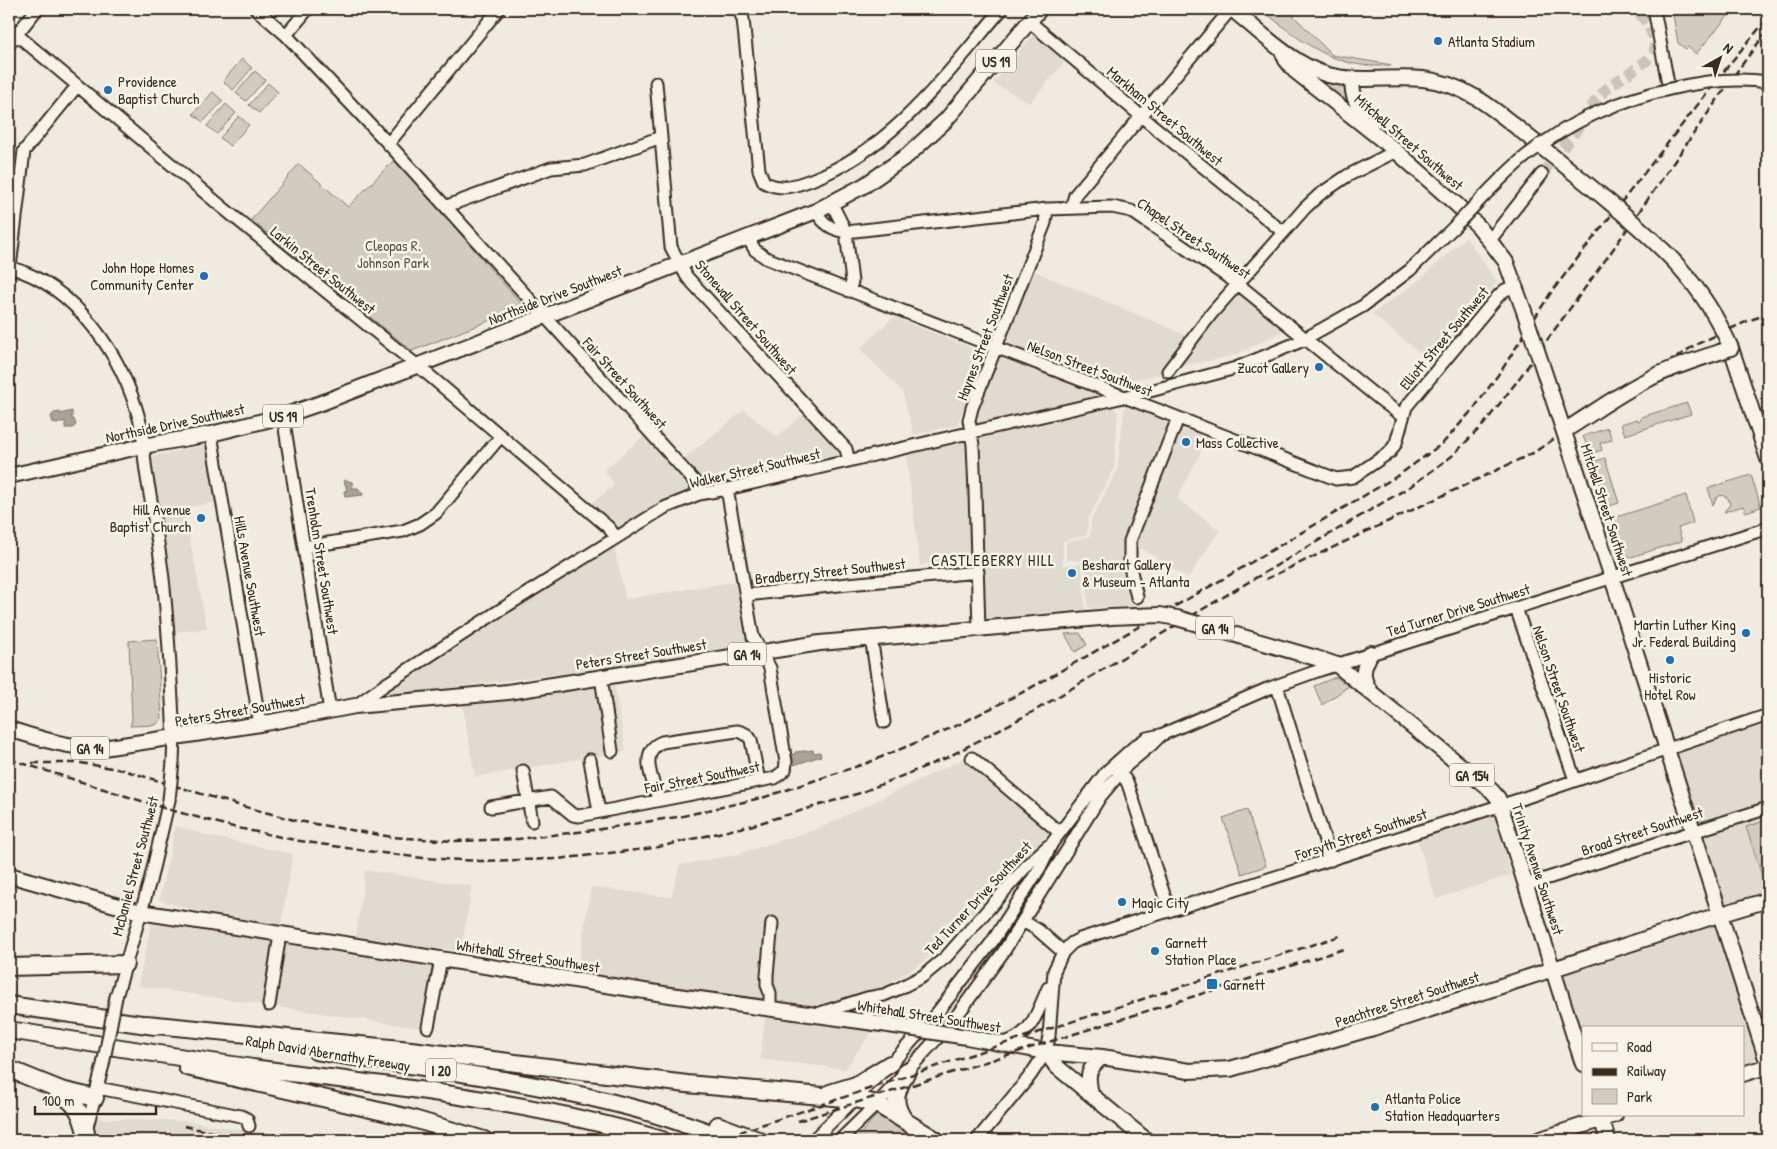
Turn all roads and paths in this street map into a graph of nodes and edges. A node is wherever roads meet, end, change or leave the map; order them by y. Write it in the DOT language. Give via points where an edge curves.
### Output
graph roads {
  1 [pos="37,9"];
  2 [pos="256,9"];
  3 [pos="308,9"];
  4 [pos="499,9"];
  5 [pos="737,9"];
  6 [pos="1002,9"];
  7 [pos="1040,9"];
  8 [pos="1232,9"];
  9 [pos="1654,9"];
  10 [pos="1030,22"];
  11 [pos="13,31"];
  12 [pos="286,35"];
  13 [pos="9,44"];
  14 [pos="1282,51"];
  15 [pos="1352,79"];
  16 [pos="1768,82"];
  17 [pos="656,83"];
  18 [pos="77,86"];
  19 [pos="1669,89"];
  20 [pos="1141,116"];
  21 [pos="660,137"];
  22 [pos="388,144"];
  23 [pos="1540,146"];
  24 [pos="1396,151"];
  25 [pos="1542,174"];
  26 [pos="832,204"];
  27 [pos="446,206"];
  28 [pos="1071,208"];
  29 [pos="1047,210"];
  30 [pos="816,211"];
  31 [pos="846,232"];
  32 [pos="1283,232"];
  33 [pos="748,238"];
  34 [pos="1490,240"];
  35 [pos="680,264"];
  36 [pos="9,267"];
  37 [pos="1238,284"];
  38 [pos="1516,286"];
  39 [pos="850,291"];
  40 [pos="544,317"];
  41 [pos="1305,339"];
  42 [pos="995,348"];
  43 [pos="1731,348"];
  44 [pos="417,366"];
  45 [pos="1168,372"];
  46 [pos="1124,398"];
  47 [pos="283,416"];
  48 [pos="1402,416"];
  49 [pos="1178,418"];
  50 [pos="1564,431"];
  51 [pos="971,433"];
  52 [pos="211,434"];
  53 [pos="501,436"];
  54 [pos="143,446"];
  55 [pos="1768,459"];
  56 [pos="850,461"];
  57 [pos="9,476"];
  58 [pos="727,489"];
  59 [pos="699,494"];
  60 [pos="1768,528"];
  61 [pos="616,537"];
  62 [pos="304,547"];
  63 [pos="978,572"];
  64 [pos="1613,578"];
  65 [pos="746,595"];
  66 [pos="1137,597"];
  67 [pos="1516,608"];
  68 [pos="979,628"];
  69 [pos="871,637"];
  70 [pos="761,652"];
  71 [pos="1371,653"];
  72 [pos="1337,665"];
  73 [pos="601,677"];
  74 [pos="1277,686"];
  75 [pos="1372,693"];
  76 [pos="355,706"];
  77 [pos="330,711"];
  78 [pos="1768,715"];
  79 [pos="884,722"];
  80 [pos="260,724"];
  81 [pos="9,729"];
  82 [pos="174,737"];
  83 [pos="1668,749"];
  84 [pos="612,751"];
  85 [pos="972,758"];
  86 [pos="590,760"];
  87 [pos="1116,770"];
  88 [pos="524,771"];
  89 [pos="1575,780"];
  90 [pos="759,781"];
  91 [pos="528,800"];
  92 [pos="659,800"];
  93 [pos="1500,805"];
  94 [pos="491,807"];
  95 [pos="1768,808"];
  96 [pos="599,812"];
  97 [pos="532,821"];
  98 [pos="1694,830"];
  99 [pos="1059,832"];
  100 [pos="1052,843"];
  101 [pos="1331,860"];
  102 [pos="9,875"];
  103 [pos="1526,884"];
  104 [pos="1768,900"];
  105 [pos="1169,910"];
  106 [pos="140,912"];
  107 [pos="1721,914"];
  108 [pos="1023,921"];
  109 [pos="772,923"];
  110 [pos="280,934"];
  111 [pos="1062,952"];
  112 [pos="441,959"];
  113 [pos="125,964"];
  114 [pos="9,967"];
  115 [pos="1553,969"];
  116 [pos="1052,980"];
  117 [pos="877,996"];
  118 [pos="9,1005"];
  119 [pos="269,1005"];
  120 [pos="770,1009"];
  121 [pos="815,1015"];
  122 [pos="868,1022"];
  123 [pos="146,1024"];
  124 [pos="428,1027"];
  125 [pos="9,1030"];
  126 [pos="1003,1043"];
  127 [pos="95,1045"];
  128 [pos="1046,1052"];
  129 [pos="1102,1057"];
  130 [pos="1582,1061"];
  131 [pos="890,1064"];
  132 [pos="1768,1065"];
  133 [pos="9,1069"];
  134 [pos="907,1071"];
  135 [pos="1744,1074"];
  136 [pos="44,1083"];
  137 [pos="97,1093"];
  138 [pos="1091,1094"];
  139 [pos="813,1096"];
  140 [pos="856,1099"];
  141 [pos="876,1104"];
  142 [pos="633,1108"];
  143 [pos="1600,1118"];
  144 [pos="905,1121"];
  145 [pos="249,1126"];
  146 [pos="622,1129"];
  147 [pos="84,1137"];
  148 [pos="484,1140"];
  149 [pos="644,1140"];
  150 [pos="662,1140"];
  151 [pos="730,1140"];
  152 [pos="758,1140"];
  153 [pos="814,1140"];
  154 [pos="840,1140"];
  155 [pos="936,1140"];
  156 [pos="976,1140"];
  157 [pos="1146,1140"];
  158 [pos="1538,1140"];
  159 [pos="1608,1140"];
  1 -- 11 [label="street"];
  2 -- 12 [label="street, Fair Street Southwest"];
  3 -- 12 [label="street"];
  4 -- 22 [label="street"];
  5 -- 6 [label="street" via="743,19 759,170 764,182 773,187 793,186 824,175 880,140 926,97"];
  7 -- 10 [label="main road, Northside Drive Southwest / US 19"];
  8 -- 14 [label="main road"];
  8 -- 20 [label="street"];
  9 -- 19 [label="street"];
  10 -- 20 [label="street, Markham Street Southwest"];
  10 -- 26 [label="main road, Northside Drive Southwest / US 19" via="945,121 908,155 865,186"];
  11 -- 13 [label="street"];
  11 -- 18 [label="street, Larkin Street Southwest"];
  12 -- 22 [label="street, Fair Street Southwest"];
  14 -- 15 [label="main road" via="1323,73"];
  14 -- 24 [label="main road, Mitchell Street Southwest" via="1295,70"];
  15 -- 23 [label="main road" via="1424,79 1454,86 1495,109"];
  15 -- 24 [label="main road" via="1356,104 1392,136"];
  16 -- 19 [label="street, Walker Street Southwest, bridge" via="1722,80"];
  17 -- 21 [label="street, Stonewall Street Southwest"];
  18 -- 36 [label="street" via="24,151"];
  18 -- 44 [label="street, Larkin Street Southwest"];
  19 -- 23 [label="street, Walker Street Southwest, bridge" via="1628,99 1593,113"];
  20 -- 28 [label="street" via="1075,196"];
  20 -- 32 [label="street, Markham Street Southwest"];
  21 -- 27 [label="street" via="585,165 544,170"];
  21 -- 35 [label="street, Stonewall Street Southwest" via="671,247"];
  22 -- 27 [label="street, Fair Street Southwest"];
  23 -- 41 [label="street, Walker Street Southwest, bridge" via="1516,165 1410,270 1363,306"];
  23 -- 43 [label="main road, bridge" via="1644,230 1684,270 1706,300"];
  24 -- 32 [label="street" via="1347,176 1319,195"];
  24 -- 34 [label="main road, Mitchell Street Southwest" via="1457,205"];
  25 -- 34 [label="street"];
  26 -- 30 [label="main road, Northside Drive Southwest / US 19"];
  26 -- 31 [label="street"];
  27 -- 40 [label="street, Fair Street Southwest"];
  28 -- 29 [label="street, Chapel Street Southwest"];
  28 -- 37 [label="street, Chapel Street Southwest" via="1117,207 1131,211"];
  29 -- 31 [label="street, Chapel Street Southwest"];
  29 -- 42 [label="street, Haynes Street Southwest" via="1045,223"];
  30 -- 31 [label="street" via="832,229"];
  30 -- 33 [label="main road, Northside Drive Southwest / US 19"];
  31 -- 39 [label="street" via="852,282"];
  32 -- 37 [label="street"];
  33 -- 35 [label="main road, Northside Drive Southwest / US 19"];
  33 -- 39 [label="street, Nelson Street Southwest" via="755,250 766,258"];
  34 -- 38 [label="main road, Mitchell Street Southwest" via="1506,262"];
  35 -- 40 [label="main road, Northside Drive Southwest / US 19"];
  35 -- 56 [label="street, Stonewall Street Southwest" via="687,277 846,449"];
  36 -- 54 [label="street, McDaniel Street Southwest" via="32,274 53,288 79,311 103,340 126,380 140,422"];
  37 -- 41 [label="street, Chapel Street Southwest"];
  37 -- 45 [label="street"];
  38 -- 48 [label="street, Elliott Street Southwest" via="1494,300"];
  38 -- 50 [label="main road, Mitchell Street Southwest, bridge"];
  39 -- 42 [label="street, Nelson Street Southwest"];
  40 -- 44 [label="main road, Northside Drive Southwest / US 19"];
  40 -- 59 [label="street, Fair Street Southwest" via="695,482"];
  41 -- 46 [label="street, Walker Street Southwest" via="1236,368"];
  41 -- 48 [label="street, Chapel Street Southwest"];
  42 -- 46 [label="street, Nelson Street Southwest"];
  42 -- 51 [label="street, Haynes Street Southwest" via="972,408"];
  43 -- 50 [label="main road, bridge" via="1649,378"];
  43 -- 55 [label="main road"];
  44 -- 47 [label="main road, Northside Drive Southwest / US 19"];
  44 -- 53 [label="street, Larkin Street Southwest"];
  46 -- 49 [label="street, Nelson Street Southwest"];
  46 -- 51 [label="street, Walker Street Southwest"];
  47 -- 52 [label="main road, Northside Drive Southwest / US 19"];
  47 -- 62 [label="street, Trenholm Street Southwest"];
  48 -- 49 [label="street, Nelson Street Southwest" via="1396,443 1390,452 1344,479 1336,479"];
  49 -- 66 [label="street" via="1130,541 1130,567"];
  50 -- 64 [label="main road, Mitchell Street Southwest, bridge"];
  51 -- 56 [label="street, Walker Street Southwest"];
  51 -- 63 [label="street, Haynes Street Southwest"];
  52 -- 54 [label="main road, Northside Drive Southwest / US 19"];
  52 -- 80 [label="street, Hills Avenue Southwest"];
  53 -- 61 [label="street, Larkin Street Southwest"];
  53 -- 62 [label="street" via="436,513 420,524 403,531"];
  54 -- 57 [label="main road, Northside Drive Southwest / US 19"];
  54 -- 82 [label="street, McDaniel Street Southwest" via="163,579"];
  56 -- 58 [label="street, Walker Street Southwest"];
  58 -- 59 [label="street, Walker Street Southwest"];
  58 -- 65 [label="street, Fair Street Southwest"];
  59 -- 61 [label="street, Walker Street Southwest" via="664,508"];
  60 -- 64 [label="street, Ted Turner Drive Southwest"];
  61 -- 76 [label="street, Walker Street Southwest"];
  62 -- 77 [label="street, Trenholm Street Southwest"];
  63 -- 65 [label="street, Bradberry Street Southwest"];
  63 -- 68 [label="street, Haynes Street Southwest"];
  64 -- 67 [label="street, Ted Turner Drive Southwest"];
  64 -- 83 [label="main road, Mitchell Street Southwest"];
  65 -- 70 [label="street, Fair Street Southwest" via="753,637"];
  67 -- 71 [label="street, Ted Turner Drive Southwest"];
  67 -- 89 [label="street, Nelson Street Southwest"];
  68 -- 69 [label="main road, Peters Street Southwest / GA 14"];
  68 -- 72 [label="main road, Peters Street Southwest / GA 14, bridge" via="1160,615"];
  69 -- 70 [label="main road, Peters Street Southwest / GA 14"];
  69 -- 79 [label="street"];
  70 -- 73 [label="main road, Peters Street Southwest / GA 14"];
  70 -- 90 [label="street, Fair Street Southwest" via="770,668 786,762 785,770 779,776"];
  71 -- 72 [label="street, Ted Turner Drive Southwest"];
  71 -- 75 [label="main road" via="1363,675"];
  72 -- 74 [label="street, Ted Turner Drive Southwest"];
  72 -- 75 [label="main road, Trinity Avenue Southwest / GA 154"];
  73 -- 76 [label="main road, Peters Street Southwest / GA 14" via="508,692"];
  73 -- 84 [label="street"];
  74 -- 87 [label="street, Ted Turner Drive Southwest" via="1161,735"];
  74 -- 101 [label="street"];
  75 -- 93 [label="main road, Trinity Avenue Southwest / GA 154" via="1492,791"];
  76 -- 77 [label="main road, Peters Street Southwest / GA 14"];
  77 -- 80 [label="main road, Peters Street Southwest / GA 14"];
  78 -- 83 [label="street, Forsyth Street Southwest"];
  80 -- 82 [label="main road, Peters Street Southwest / GA 14"];
  81 -- 82 [label="main road, Peters Street Southwest / GA 14" via="64,746 84,748"];
  82 -- 106 [label="street, McDaniel Street Southwest, bridge" via="169,800"];
  83 -- 89 [label="street, Forsyth Street Southwest"];
  83 -- 98 [label="main road, Mitchell Street Southwest"];
  85 -- 99 [label="street"];
  86 -- 96 [label="street"];
  87 -- 99 [label="street, Ted Turner Drive Southwest"];
  87 -- 105 [label="street" via="1128,784"];
  87 -- 108 [label="street, Ted Turner Drive Southwest"];
  88 -- 91 [label="street"];
  89 -- 93 [label="street, Forsyth Street Southwest"];
  90 -- 92 [label="street, Fair Street Southwest"];
  90 -- 92 [label="street" via="751,740 744,732 662,742 653,746 648,760"];
  91 -- 94 [label="street, Fair Street Southwest"];
  91 -- 96 [label="street, Fair Street Southwest" via="552,797 576,816"];
  91 -- 97 [label="street"];
  92 -- 96 [label="street, Fair Street Southwest"];
  93 -- 101 [label="street, Forsyth Street Southwest"];
  93 -- 103 [label="main road, Trinity Avenue Southwest / GA 154"];
  95 -- 98 [label="street, Broad Street Southwest"];
  98 -- 103 [label="street, Broad Street Southwest"];
  98 -- 107 [label="main road, Mitchell Street Southwest"];
  99 -- 100 [label="street, Ted Turner Drive Southwest"];
  100 -- 117 [label="street, Ted Turner Drive Southwest" via="1030,862 946,957 911,983"];
  100 -- 131 [label="street, Ted Turner Drive Southwest" via="1041,866 992,942 936,1013"];
  101 -- 105 [label="street, Forsyth Street Southwest"];
  102 -- 106 [label="main road, Whitehall Street Southwest"];
  103 -- 115 [label="main road, Trinity Avenue Southwest / GA 154"];
  104 -- 107 [label="main road, Peachtree Street Southwest"];
  105 -- 111 [label="street, Forsyth Street Southwest" via="1080,939"];
  106 -- 110 [label="main road, Whitehall Street Southwest"];
  106 -- 113 [label="street, McDaniel Street Southwest"];
  107 -- 115 [label="main road, Peachtree Street Southwest"];
  107 -- 132 [label="main road, Mitchell Street Southwest"];
  108 -- 111 [label="street"];
  108 -- 134 [label="street, Ted Turner Drive Southwest" via="953,1020"];
  109 -- 120 [label="street" via="767,975"];
  110 -- 112 [label="main road, Whitehall Street Southwest"];
  110 -- 119 [label="street"];
  111 -- 116 [label="street"];
  112 -- 120 [label="main road, Whitehall Street Southwest"];
  112 -- 124 [label="street"];
  113 -- 114 [label="highway"];
  113 -- 137 [label="street, McDaniel Street Southwest, bridge"];
  115 -- 129 [label="main road, Peachtree Street Southwest" via="1373,1028 1230,1070 1189,1070"];
  115 -- 130 [label="main road, Trinity Avenue Southwest / GA 154"];
  116 -- 126 [label="street" via="1028,1029 1013,1041"];
  116 -- 128 [label="street"];
  117 -- 121 [label="street, Ted Turner Drive Southwest"];
  117 -- 122 [label="street"];
  118 -- 123 [label="highway, Ralph David Abernathy Freeway / I 20"];
  120 -- 121 [label="main road, Whitehall Street Southwest"];
  121 -- 122 [label="main road, Whitehall Street Southwest"];
  122 -- 126 [label="main road, Whitehall Street Southwest, bridge"];
  123 -- 139 [label="highway" via="411,1050"];
  123 -- 142 [label="highway, Ralph David Abernathy Freeway / I 20" via="518,1083"];
  125 -- 127 [label="highway, Ralph David Abernathy Freeway / I 20"];
  126 -- 128 [label="main road, Whitehall Street Southwest"];
  127 -- 146 [label="highway, Ralph David Abernathy Freeway / I 20" via="443,1094"];
  127 -- 148 [label="highway" via="402,1116"];
  128 -- 129 [label="main road, Peachtree Street Southwest"];
  128 -- 138 [label="main road" via="1056,1066"];
  128 -- 156 [label="street"];
  129 -- 138 [label="main road" via="1092,1066 1088,1077"];
  131 -- 139 [label="highway" via="856,1085"];
  131 -- 140 [label="street, Ted Turner Drive Southwest"];
  132 -- 135 [label="main road"];
  133 -- 136 [label="highway"];
  134 -- 141 [label="street, Ted Turner Drive Southwest"];
  134 -- 144 [label="highway" via="895,1100"];
  136 -- 137 [label="highway" via="61,1090"];
  136 -- 147 [label="highway" via="74,1103 82,1118"];
  137 -- 145 [label="street" via="241,1116"];
  137 -- 147 [label="street, McDaniel Street Southwest"];
  138 -- 157 [label="main road"];
  139 -- 140 [label="highway"];
  140 -- 141 [label="highway"];
  140 -- 153 [label="street, Ted Turner Drive Southwest"];
  141 -- 144 [label="highway"];
  141 -- 154 [label="street, Ted Turner Drive Southwest"];
  142 -- 151 [label="highway, Ralph David Abernathy Freeway / I 20"];
  142 -- 152 [label="highway" via="724,1127"];
  143 -- 158 [label="main road"];
  143 -- 159 [label="main road"];
  144 -- 155 [label="highway"];
  146 -- 149 [label="highway"];
  146 -- 150 [label="highway, Ralph David Abernathy Freeway / I 20"];
}
